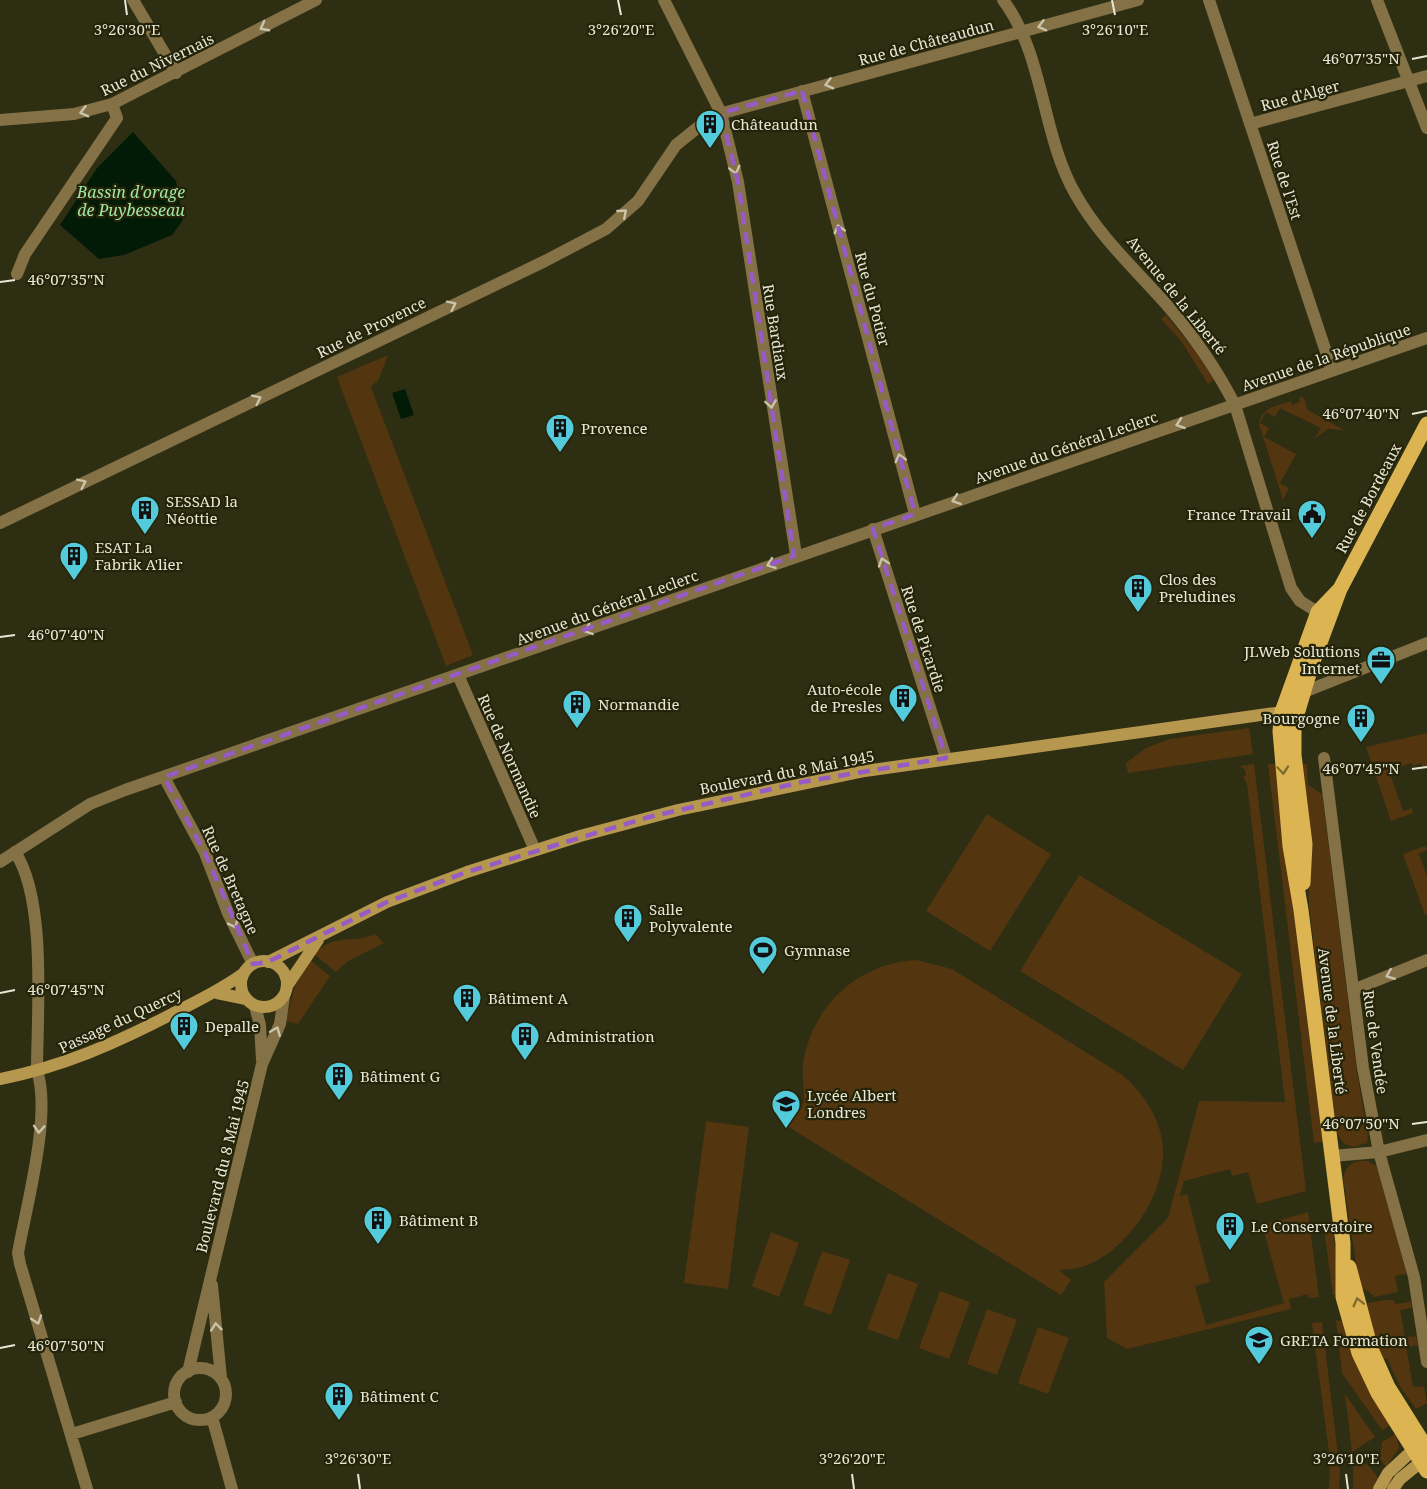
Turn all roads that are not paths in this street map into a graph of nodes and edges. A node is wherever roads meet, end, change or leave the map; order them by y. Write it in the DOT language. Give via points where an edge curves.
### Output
graph roads {
  1 [pos="133,0"];
  2 [pos="316,0"];
  3 [pos="664,0"];
  4 [pos="1003,0"];
  5 [pos="1138,0"];
  6 [pos="1209,0"];
  7 [pos="1377,0"];
  8 [pos="1020,31"];
  9 [pos="176,73"];
  10 [pos="1427,76"];
  11 [pos="1408,81"];
  12 [pos="802,91"];
  13 [pos="112,104"];
  14 [pos="721,113"];
  15 [pos="0,120"];
  16 [pos="1250,124"];
  17 [pos="1427,128"];
  18 [pos="17,274"];
  19 [pos="1427,338"];
  20 [pos="1332,370"];
  21 [pos="1235,405"];
  22 [pos="1427,424"];
  23 [pos="915,514"];
  24 [pos="0,523"];
  25 [pos="873,530"];
  26 [pos="796,555"];
  27 [pos="1324,616"];
  28 [pos="1427,643"];
  29 [pos="458,675"];
  30 [pos="1304,692"];
  31 [pos="1282,712"];
  32 [pos="1294,724"];
  33 [pos="946,758"];
  34 [pos="1324,758"];
  35 [pos="164,777"];
  36 [pos="535,850"];
  37 [pos="15,852"];
  38 [pos="0,862"];
  39 [pos="1301,910"];
  40 [pos="319,938"];
  41 [pos="1427,960"];
  42 [pos="268,962"];
  43 [pos="253,964"];
  44 [pos="244,973"];
  45 [pos="1353,990"];
  46 [pos="286,991"];
  47 [pos="217,993"];
  48 [pos="251,1002"];
  49 [pos="262,1064"];
  50 [pos="37,1071"];
  51 [pos="0,1079"];
  52 [pos="1427,1140"];
  53 [pos="1379,1152"];
  54 [pos="1332,1156"];
  55 [pos="211,1275"];
  56 [pos="1427,1362"];
  57 [pos="188,1372"];
  58 [pos="221,1378"];
  59 [pos="176,1402"];
  60 [pos="212,1417"];
  61 [pos="72,1434"];
  62 [pos="1424,1453"];
  63 [pos="87,1489"];
  64 [pos="232,1489"];
  65 [pos="1379,1489"];
  66 [pos="1393,1489"];
  1 -- 9 [label="street"];
  2 -- 9 [label="street, Rue du Nivernais, one-way"];
  3 -- 14 [label="street, Rue Bardiaux"];
  4 -- 8 [label="street, Avenue de la Liberté"];
  5 -- 8 [label="street, Rue de Châteaudun, one-way"];
  6 -- 16 [label="street, Rue de l'Est"];
  7 -- 11 [label="street"];
  8 -- 12 [label="street, Rue de Châteaudun, one-way"];
  8 -- 21 [label="street, Avenue de la Liberté" via="1060,162 1076,195 1096,225 1203,350"];
  9 -- 13 [label="street, Rue du Nivernais"];
  10 -- 11 [label="street, Rue d'Alger"];
  11 -- 16 [label="street, Rue d'Alger"];
  11 -- 17 [label="street"];
  12 -- 14 [label="street, Rue de Châteaudun"];
  23 -- 12 [label="street, Rue du Potier, one-way"];
  13 -- 15 [label="street, Rue du Nivernais, one-way" via="74,114"];
  13 -- 18 [label="street" via="117,118 25,254"];
  24 -- 14 [label="street, Rue de Provence, one-way" via="606,229 638,201 676,145"];
  14 -- 26 [label="street, Rue Bardiaux, one-way" via="738,182"];
  16 -- 20 [label="street, Rue de l'Est"];
  19 -- 20 [label="street, Avenue de la République"];
  20 -- 21 [label="street, Avenue de la République"];
  21 -- 23 [label="street, Avenue du Général Leclerc, one-way"];
  21 -- 27 [label="street, Avenue de la Liberté" via="1291,588 1299,601"];
  22 -- 27 [label="main road, Rue de Bordeaux"];
  23 -- 25 [label="street, Avenue du Général Leclerc"];
  25 -- 26 [label="street, Avenue du Général Leclerc"];
  33 -- 25 [label="street, Rue de Picardie, one-way"];
  26 -- 29 [label="street, Avenue du Général Leclerc, one-way"];
  27 -- 30 [label="main road, Avenue de la Liberté"];
  27 -- 31 [label="main road, Avenue de la Liberté"];
  28 -- 30 [label="street"];
  29 -- 35 [label="street, Avenue du Général Leclerc"];
  29 -- 36 [label="street, Rue de Normandie"];
  30 -- 31 [label="main road"];
  30 -- 32 [label="main road, Avenue de la Liberté"];
  31 -- 32 [label="main road"];
  31 -- 33 [label="main road, Boulevard du 8 Mai 1945"];
  31 -- 39 [label="main road, Avenue de la Liberté, one-way" via="1280,731 1290,846"];
  32 -- 39 [label="main road, Avenue de la Liberté" via="1305,844"];
  33 -- 36 [label="main road, Boulevard du 8 Mai 1945" via="712,802"];
  34 -- 45 [label="street, Rue de Vendée"];
  35 -- 37 [label="street, Avenue du Général Leclerc" via="90,804"];
  35 -- 43 [label="street, Rue de Bretagne, one-way" via="206,853"];
  36 -- 40 [label="main road, Boulevard du 8 Mai 1945" via="387,902"];
  37 -- 38 [label="street, Avenue du Général Leclerc"];
  37 -- 50 [label="street" via="23,865 37,929"];
  39 -- 54 [label="main road, Avenue de la Liberté"];
  40 -- 42 [label="main road, Boulevard du 8 Mai 1945"];
  40 -- 46 [label="main road, Boulevard du 8 Mai 1945"];
  41 -- 45 [label="street, one-way"];
  42 -- 43 [label="main road"];
  42 -- 46 [label="main road" via="284,973"];
  43 -- 44 [label="main road"];
  44 -- 47 [label="main road, Passage du Quercy"];
  44 -- 48 [label="main road" via="241,986"];
  45 -- 53 [label="street, Rue de Vendée"];
  46 -- 48 [label="main road" via="268,1007"];
  49 -- 46 [label="street, Boulevard du 8 Mai 1945, one-way" via="280,1024"];
  47 -- 48 [label="main road"];
  47 -- 50 [label="main road, Passage du Quercy" via="118,1041"];
  48 -- 49 [label="street, Boulevard du 8 Mai 1945" via="260,1025"];
  49 -- 55 [label="street, Boulevard du 8 Mai 1945"];
  50 -- 51 [label="main road, Passage du Quercy"];
  50 -- 61 [label="street, one-way" via="42,1086 38,1143 18,1253"];
  52 -- 53 [label="street"];
  53 -- 54 [label="street"];
  53 -- 56 [label="street, Rue de Vendée" via="1414,1277"];
  54 -- 62 [label="main road, Avenue de la Liberté" via="1343,1244 1343,1297 1359,1353 1378,1393"];
  55 -- 57 [label="street, Boulevard du 8 Mai 1945"];
  58 -- 55 [label="street, Boulevard du 8 Mai 1945, one-way"];
  57 -- 58 [label="street" via="202,1369"];
  57 -- 59 [label="street" via="177,1384"];
  58 -- 60 [label="street" via="225,1386 224,1404"];
  59 -- 60 [label="street" via="189,1418"];
  59 -- 61 [label="street"];
  60 -- 64 [label="street"];
  61 -- 63 [label="street"];
  62 -- 65 [label="main road" via="1388,1473"];
  62 -- 66 [label="main road"];
}
